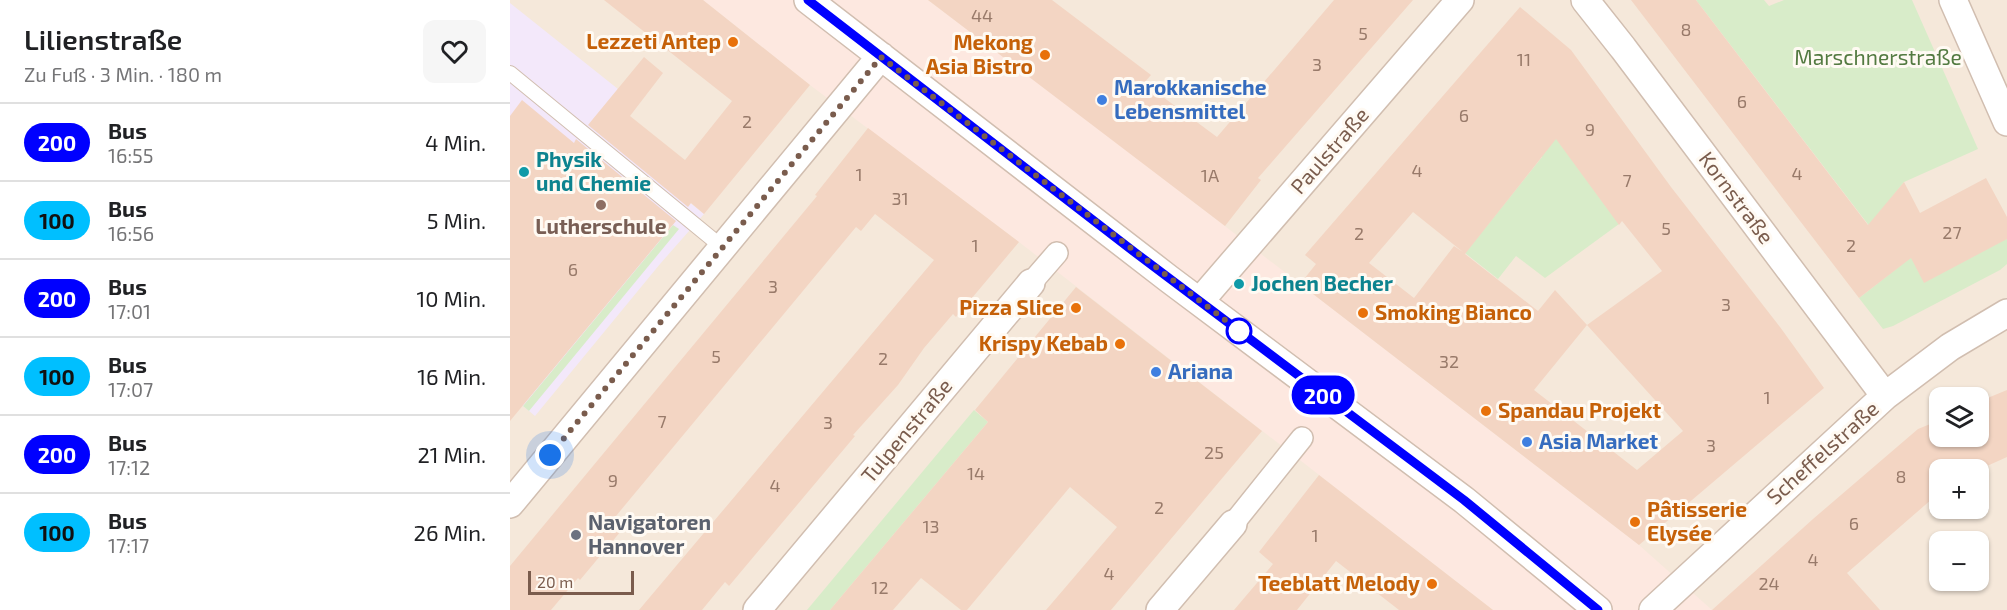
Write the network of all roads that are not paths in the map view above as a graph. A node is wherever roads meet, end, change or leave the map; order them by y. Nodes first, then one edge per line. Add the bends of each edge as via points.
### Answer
1 (808, 0) edge
2 (1460, 0) edge
3 (1585, 0) edge
4 (1953, 0) edge
5 (881, 57) junction
6 (510, 73) edge
7 (2007, 122) edge
8 (722, 247) junction
9 (1057, 253) dead end
10 (1031, 283) joint
11 (1200, 301) junction
12 (2007, 313) edge
13 (1885, 396) junction
14 (1302, 438) dead end
15 (510, 504) edge
16 (1233, 525) joint
17 (757, 610) edge
18 (1160, 610) edge
19 (1598, 610) edge
20 (1653, 610) edge

1 - 5 street
2 - 11 street, Paulstraße
3 - 13 street, Kornstraße
4 - 7 street
5 - 8 street
5 - 11 street
6 - 8 lane
8 - 15 street
9 - 10 street, Tulpenstraße
10 - 17 street, Tulpenstraße
11 - 19 street via 1464,500
12 - 13 street, Scheffelstraße via 1950,347
13 - 20 street, Scheffelstraße
14 - 16 street
16 - 18 street

